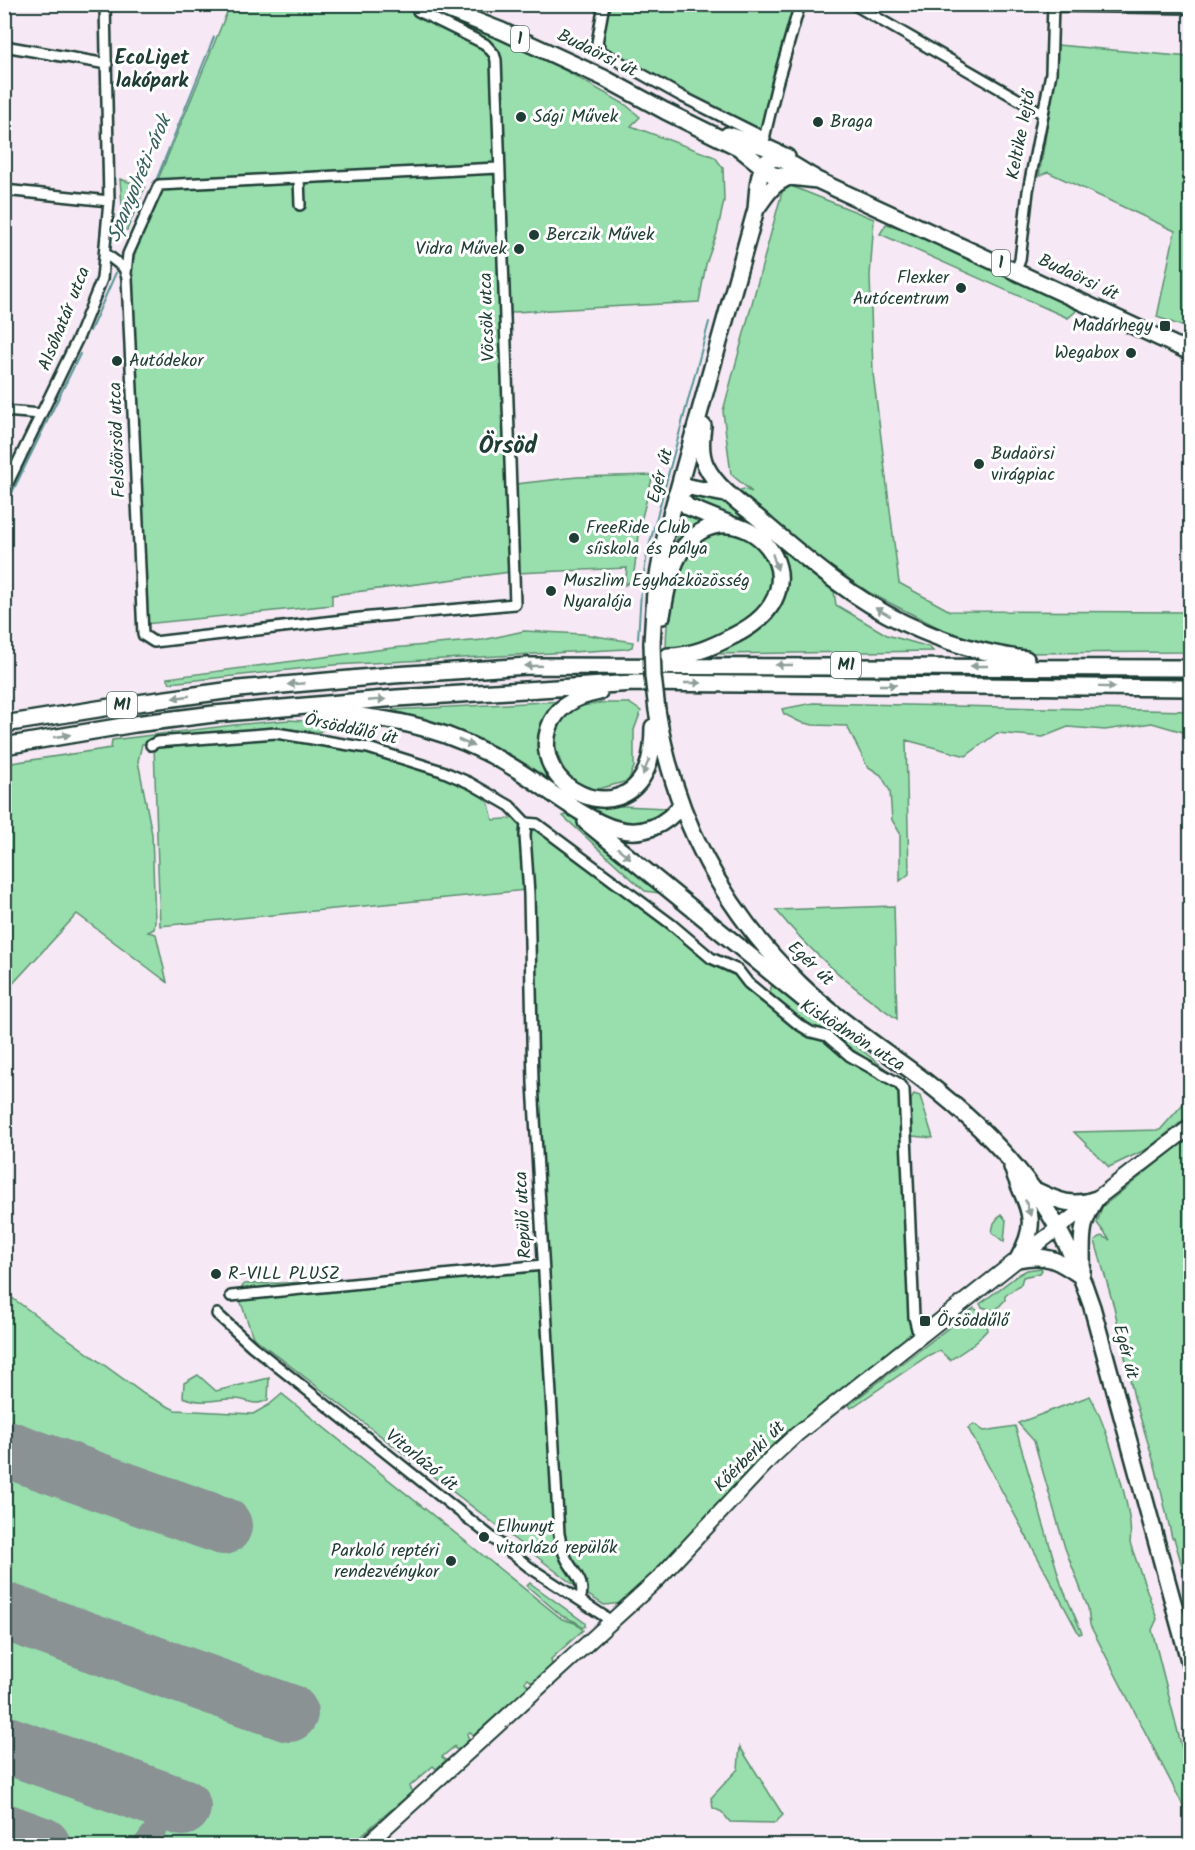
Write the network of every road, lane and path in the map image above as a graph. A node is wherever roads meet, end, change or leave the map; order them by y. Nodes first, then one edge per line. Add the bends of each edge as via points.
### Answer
1 (105, 4) edge
2 (415, 4) edge
3 (433, 4) edge
4 (604, 4) edge
5 (800, 4) edge
6 (853, 4) edge
7 (1053, 5) edge
8 (1191, 8) edge
9 (4, 46) edge
10 (107, 64) junction
11 (1042, 113) junction
12 (708, 131) junction
13 (766, 157) junction
14 (498, 168) junction
15 (791, 177) junction
16 (298, 178) junction
17 (818, 180) junction
18 (4, 190) edge
19 (109, 201) junction
20 (300, 205) dead end
21 (756, 209) junction
22 (106, 254) junction
23 (1016, 270) junction
24 (125, 271) junction
25 (1191, 352) edge
26 (704, 398) junction
27 (4, 411) edge
28 (41, 414) junction
29 (4, 491) edge
30 (676, 494) junction
31 (731, 496) junction
32 (734, 526) junction
33 (143, 635) joint
34 (652, 643) junction
35 (591, 664) junction
36 (1100, 666) junction
37 (1191, 668) edge
38 (634, 683) junction
39 (1191, 687) edge
40 (657, 710) junction
41 (214, 714) junction
42 (4, 724) edge
43 (151, 745) dead end
44 (4, 746) edge
45 (547, 789) junction
46 (681, 805) junction
47 (526, 823) junction
48 (854, 1030) junction
49 (1191, 1127) edge
50 (1008, 1157) junction
51 (1036, 1190) junction
52 (1096, 1199) junction
53 (1059, 1228) junction
54 (1018, 1259) junction
55 (543, 1265) junction
56 (1082, 1276) junction
57 (231, 1296) dead end
58 (217, 1314) dead end
59 (919, 1337) junction
60 (580, 1599) junction
61 (613, 1622) junction
62 (1191, 1664) edge
63 (365, 1845) edge

1 - 10 street, Alsóhatár utca
2 - 14 street, Vöcsök utca via 418,11 477,39 494,54
3 - 12 main road, Budaörsi út / 1 via 580,66
4 - 13 street via 597,43 602,51 683,96
5 - 13 street via 777,84
6 - 11 street
7 - 8 street
7 - 11 street, Keltike lejtő via 1051,73
9 - 10 street
10 - 19 street, Alsóhatár utca
11 - 23 street, Keltike lejtő
12 - 13 main road, Budaörsi út / 1
12 - 13 main road, Budaörsi út / 1 via 742,150
12 - 21 main road via 742,155 752,168
13 - 15 main road, Budaörsi út / 1
13 - 17 main road, Budaörsi út / 1 via 808,170
13 - 21 main road, Egér út
14 - 16 street
14 - 33 street, Vöcsök utca via 515,604 154,642
15 - 17 main road, Budaörsi út / 1
15 - 21 main road via 771,188
16 - 20 street
16 - 24 street via 159,184 128,254
17 - 23 main road, Budaörsi út / 1
18 - 19 street
19 - 22 street, Alsóhatár utca
21 - 26 main road, Egér út
22 - 24 street
22 - 28 street, Alsóhatár utca via 95,298
23 - 25 main road, Budaörsi út / 1
24 - 33 street, Felsőörsöd utca
26 - 30 main road, Egér út
26 - 31 main road via 702,457
27 - 28 street
28 - 29 street, Alsóhatár utca
30 - 31 main road via 689,487
30 - 32 main road via 688,507
30 - 34 main road, Egér út via 655,591
36 -> 31 main road via 1017,658 939,638 904,623 841,586
32 - 34 main road via 716,526 699,532 683,548 672,571
32 -> 35 main road via 761,538 777,564 777,594 761,620 692,654
34 - 40 main road, Egér út, bridge
36 -> 35 main road, M1
35 -> 42 main road, M1 via 239,689
36 - 37 main road, M1
38 -> 39 main road, M1
40 -> 38 main road via 649,762 641,779 629,791 607,799 588,798 568,787 556,774 547,741 551,723 561,709 577,698
41 -> 38 main road, M1
40 - 46 main road, Egér út via 666,760
44 -> 41 main road, M1
41 -> 45 main road via 247,719 320,713 411,723 490,754
43 - 47 street, Örsöddűlő út via 276,733 368,748 470,783 510,806
45 - 46 main road via 592,818 628,831 664,823
45 -> 48 main road via 824,1016
46 - 48 main road, Egér út via 709,867 758,939
47 - 55 street, Repülő utca
47 - 59 street, Kisködmön utca via 537,824 711,958 738,970 798,1024 827,1036 850,1056 904,1090 914,1317
48 - 50 main road, Egér út via 948,1099
49 - 52 street, Kőérberki út
50 - 51 main road, Egér út
50 -> 54 main road via 1031,1212 1029,1237
51 - 52 main road via 1071,1204
51 - 53 main road, Egér út
52 - 53 street, Kőérberki út
52 - 56 main road via 1083,1226
53 - 54 street, Kőérberki út
53 - 56 main road, Egér út
54 - 56 main road via 1044,1256
54 - 59 street, Kőérberki út
55 - 57 street
55 - 60 street, Repülő utca via 559,1534 567,1560 582,1586
56 - 62 main road, Egér út
58 - 60 street, Vitorlázó út via 491,1538
59 - 61 street, Kőérberki út via 771,1458
60 - 61 street, Vitorlázó út
61 - 63 street, Kőérberki út

